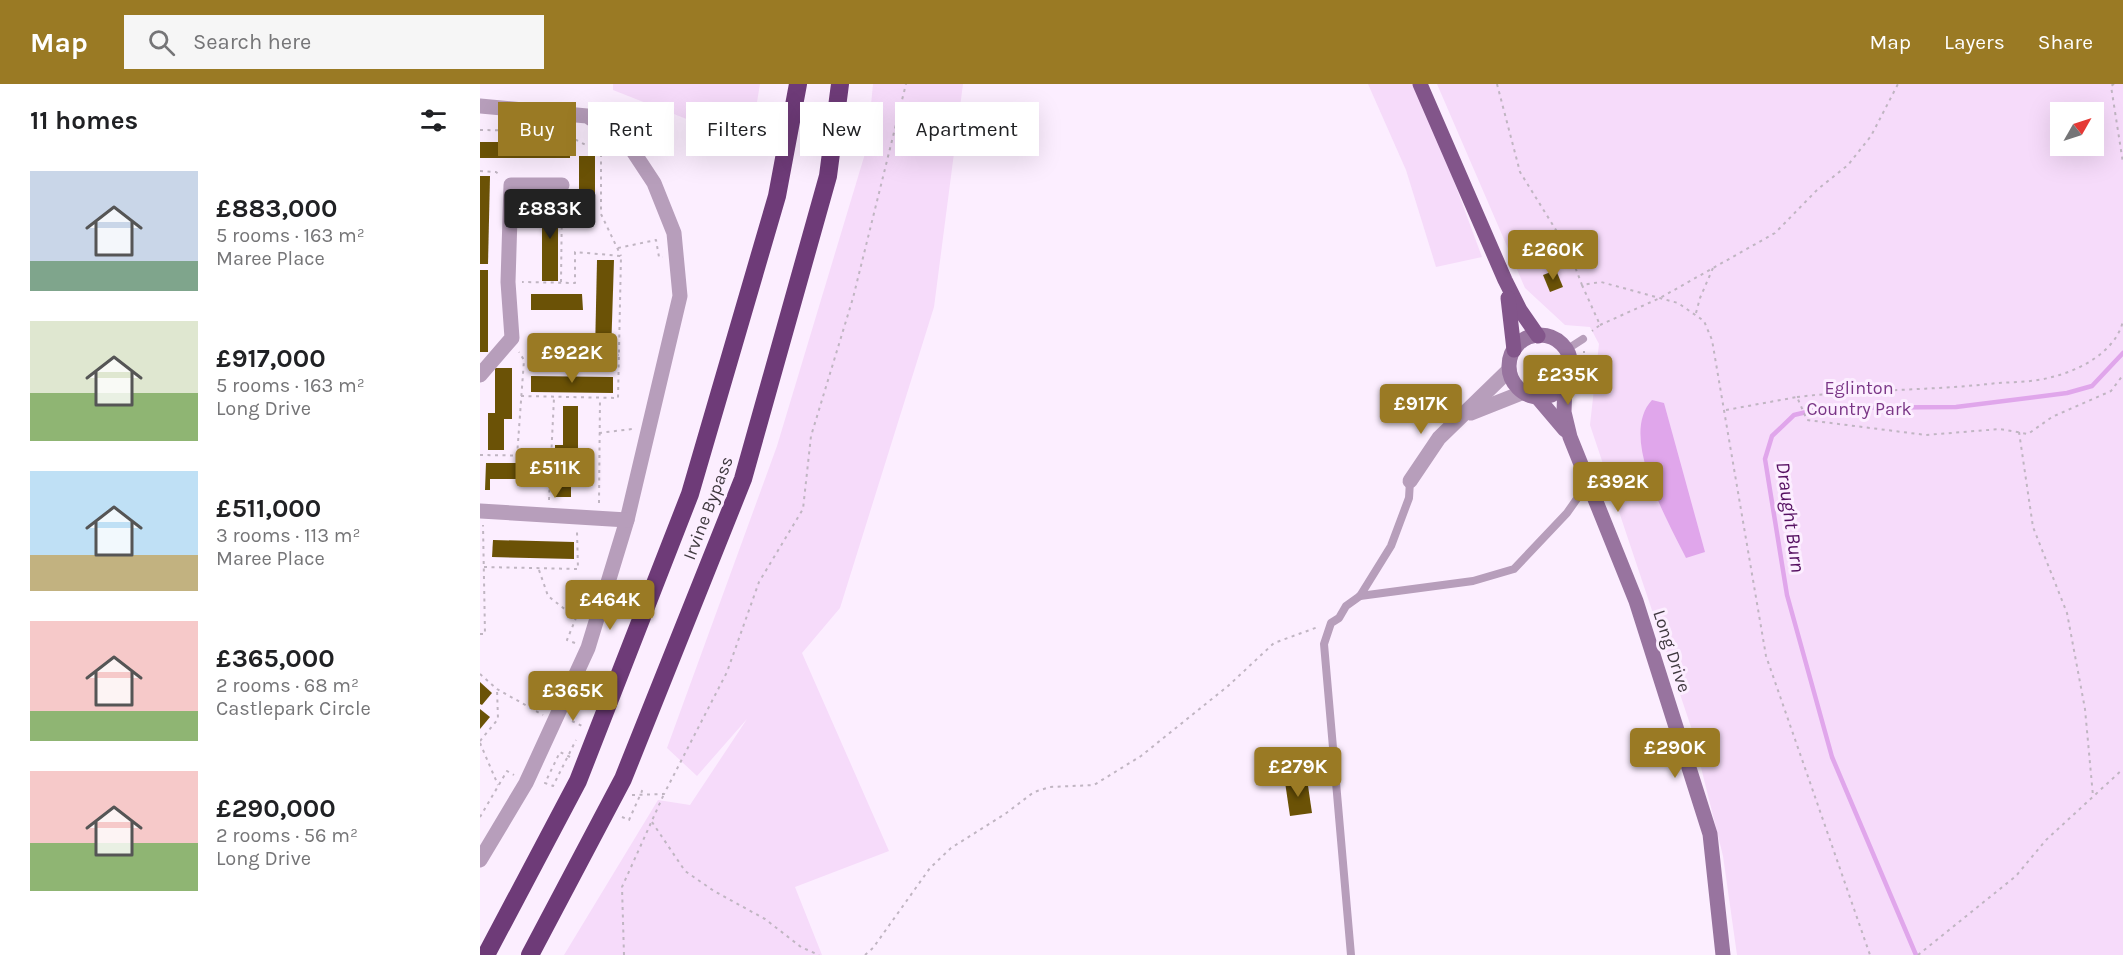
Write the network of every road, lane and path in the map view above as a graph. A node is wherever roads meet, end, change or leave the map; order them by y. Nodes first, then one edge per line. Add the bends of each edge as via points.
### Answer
1 (798, 84) edge
2 (840, 84) edge
3 (906, 84) edge
4 (1420, 84) edge
5 (1497, 84) edge
6 (1898, 84) edge
7 (2114, 84) edge
8 (480, 106) edge
9 (480, 130) edge
10 (2123, 163) edge
11 (480, 171) edge
12 (511, 185) junction
13 (562, 185) joint
14 (618, 248) junction
15 (676, 255) junction
16 (621, 256) junction
17 (1713, 268) junction
18 (1505, 280) junction
19 (508, 282) junction
20 (561, 282) junction
21 (1660, 298) junction
22 (1696, 313) junction
23 (2123, 321) edge
24 (1600, 326) dead end
25 (567, 335) dead end
26 (1538, 336) junction
27 (512, 338) junction
28 (1583, 339) dead end
29 (1514, 350) junction
30 (1566, 350) junction
31 (619, 355) junction
32 (1509, 370) junction
33 (480, 375) edge
34 (2123, 375) edge
35 (1565, 384) junction
36 (1531, 395) junction
37 (521, 396) junction
38 (554, 397) junction
39 (1797, 397) junction
40 (600, 398) junction
41 (1725, 411) junction
42 (1463, 417) junction
43 (634, 429) dead end
44 (2019, 432) junction
45 (599, 433) junction
46 (1570, 437) junction
47 (480, 455) edge
48 (517, 456) junction
49 (550, 456) junction
50 (1410, 481) joint
51 (1588, 483) junction
52 (481, 511) edge
53 (548, 515) junction
54 (576, 517) junction
55 (599, 519) junction
56 (627, 520) junction
57 (484, 567) junction
58 (538, 568) junction
59 (1360, 596) junction
60 (576, 618) dead end
61 (1331, 623) junction
62 (480, 634) edge
63 (480, 675) edge
64 (497, 689) junction
65 (557, 718) junction
66 (480, 742) edge
67 (563, 763) dead end
68 (2123, 769) edge
69 (526, 783) junction
70 (498, 785) junction
71 (664, 794) junction
72 (631, 795) dead end
73 (2093, 796) junction
74 (480, 817) edge
75 (652, 822) junction
76 (480, 860) edge
77 (486, 955) edge
78 (530, 955) edge
79 (624, 955) edge
80 (819, 955) edge
81 (865, 955) edge
82 (1351, 955) edge
83 (1723, 955) edge
84 (1870, 955) edge
85 (1918, 955) edge

1 - 77 highway, Irvine Bypass via 777,196 690,494 578,781
2 - 78 highway, Irvine Bypass via 828,176 743,479 623,779
3 - 71 path via 853,298 811,435 803,509 759,582 727,672
4 - 18 main road
5 - 21 path via 1520,172 1569,251 1582,285 1601,282
6 - 17 path via 1871,136 1848,165 1775,233
7 - 10 path via 2111,86
8 - 15 street via 587,116 627,142 654,183 674,233
9 - 14 path via 559,131 601,153 601,214
11 - 12 path via 495,172
12 - 13 street
12 - 19 street
13 - 20 path
14 - 15 path via 656,240 658,257
14 - 16 path
15 - 56 street via 680,296
16 - 20 path via 575,252 575,283
16 - 31 path
17 - 21 path
17 - 22 path
18 - 26 main road
18 - 29 main road
19 - 20 path
19 - 27 street
21 - 22 path
21 - 24 path
22 - 41 path via 1712,340
23 - 39 path via 2119,336 2087,364 2051,378
25 - 31 path via 568,353
26 - 29 main road via 1524,340
26 - 30 main road via 1554,339
27 - 33 street
27 - 37 path via 524,360
28 - 30 lane
29 - 32 main road
30 - 35 main road via 1571,367
31 - 40 path via 618,398
32 - 36 main road via 1512,379
32 - 42 street
34 - 44 path via 2110,391 2052,417 2028,434
35 - 36 main road via 1553,394
35 - 46 main road, Long Drive via 1564,412
36 - 42 street via 1498,400
36 - 46 main road, Long Drive
37 - 38 path
37 - 48 path
38 - 40 path
38 - 49 path
39 - 41 path
39 - 44 path via 1807,420 1926,435 2000,429
40 - 45 path
41 - 84 path via 1767,656
42 - 50 street via 1438,438
43 - 45 path
44 - 73 path via 2033,526 2067,613 2085,709
45 - 55 path
46 - 51 main road, Long Drive
47 - 48 path
48 - 49 path
49 - 53 path
50 - 59 lane via 1409,498 1391,546
51 - 59 lane via 1544,540 1514,569 1473,580
51 - 83 main road, Long Drive via 1636,601 1710,834
52 - 53 street
52 - 57 path
53 - 54 street
54 - 55 street
54 - 58 path via 578,569
55 - 56 street
56 - 65 street via 588,648
57 - 58 path
57 - 62 path via 485,634
58 - 60 path via 548,596
59 - 61 lane
61 - 81 path via 1274,643 1141,756 1094,785 1050,787 1034,792 951,848 930,868
61 - 82 lane via 1324,644
63 - 64 path
64 - 65 path
64 - 66 path via 498,719
65 - 67 path via 583,726
65 - 69 street
66 - 70 path
68 - 73 path
69 - 70 path via 507,771
69 - 76 street
70 - 74 path
71 - 72 path
71 - 75 path
73 - 85 path via 2046,840 2016,876
75 - 79 path via 622,887
75 - 80 path via 685,871

